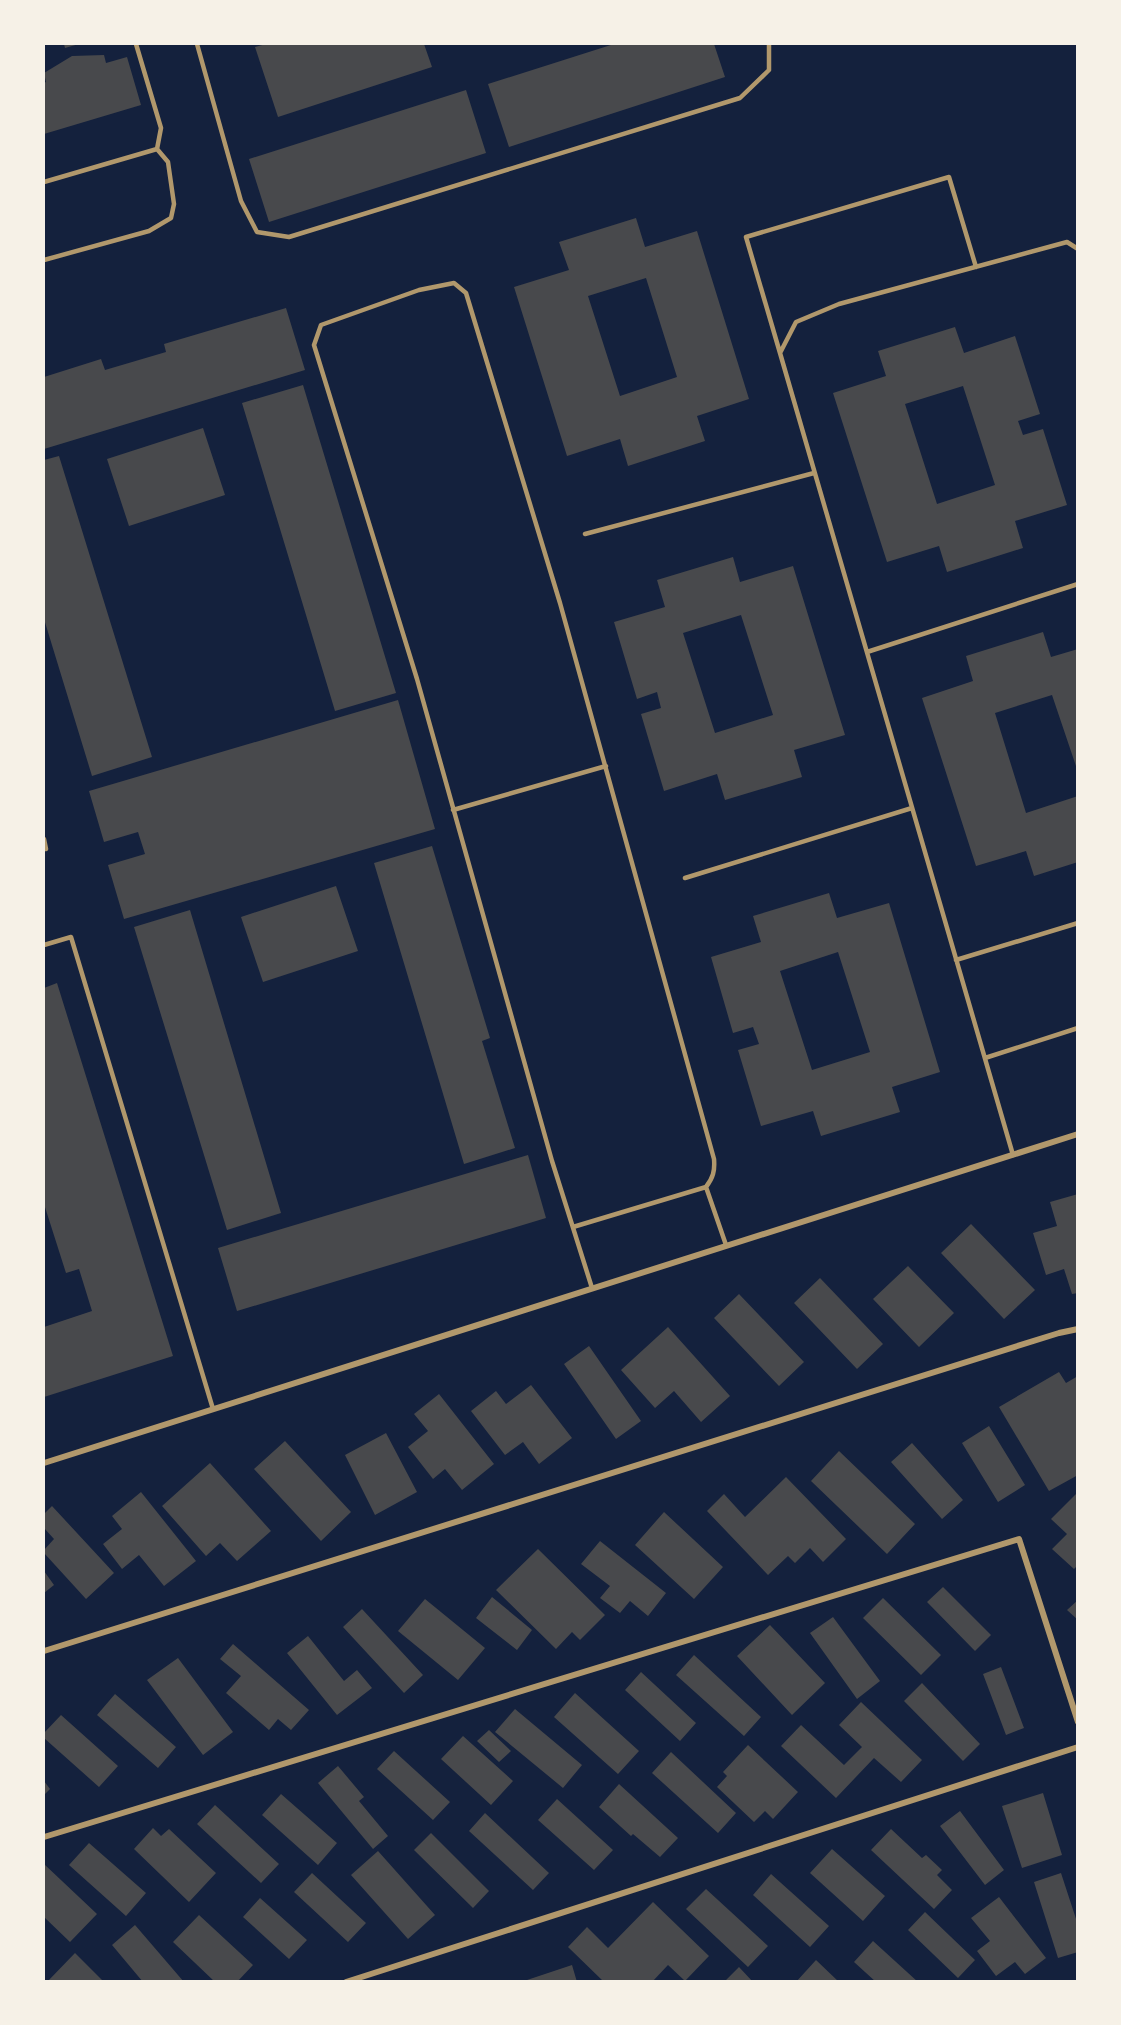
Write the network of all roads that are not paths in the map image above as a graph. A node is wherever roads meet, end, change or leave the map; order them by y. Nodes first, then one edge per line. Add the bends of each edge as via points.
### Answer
1 (136, 44) edge
2 (197, 44) edge
3 (769, 44) edge
4 (157, 149) junction
5 (44, 182) edge
6 (1077, 249) edge
7 (44, 260) edge
8 (976, 267) junction
9 (780, 353) junction
10 (814, 473) junction
11 (585, 534) dead end
12 (1077, 584) edge
13 (867, 652) junction
14 (606, 766) junction
15 (912, 808) junction
16 (453, 810) junction
17 (44, 839) edge
18 (44, 849) edge
19 (685, 878) dead end
20 (1077, 923) edge
21 (44, 945) edge
22 (956, 960) junction
23 (1077, 1028) edge
24 (985, 1058) junction
25 (1077, 1134) edge
26 (1013, 1155) junction
27 (706, 1187) junction
28 (573, 1227) junction
29 (726, 1245) junction
30 (592, 1288) junction
31 (1077, 1329) edge
32 (213, 1409) junction
33 (44, 1463) edge
34 (44, 1651) edge
35 (1077, 1722) edge
36 (1077, 1747) edge
37 (44, 1837) edge
38 (346, 1982) edge

1 - 4 lane via 161,128
2 - 3 lane via 241,201 256,232 289,237 740,98 769,70
4 - 5 lane
4 - 7 lane via 168,162 174,204 171,218 149,231
6 - 8 lane via 1067,242
8 - 9 lane via 839,304 796,322
8 - 9 lane via 949,177 746,237
9 - 10 lane
10 - 11 lane
10 - 13 lane
12 - 13 lane
13 - 15 lane
14 - 16 lane
14 - 16 lane via 466,293 454,283 419,290 321,325 314,345 417,679
14 - 27 lane via 714,1159 714,1171
15 - 19 lane
15 - 22 lane
16 - 28 lane
17 - 18 lane
20 - 22 lane
21 - 32 lane via 71,937
22 - 24 lane
23 - 24 lane
24 - 26 lane
25 - 26 street
26 - 29 street
27 - 28 lane
27 - 29 lane
28 - 30 lane
29 - 30 street
30 - 32 street
31 - 34 street
32 - 33 street
35 - 37 street via 1019,1539
36 - 38 street

